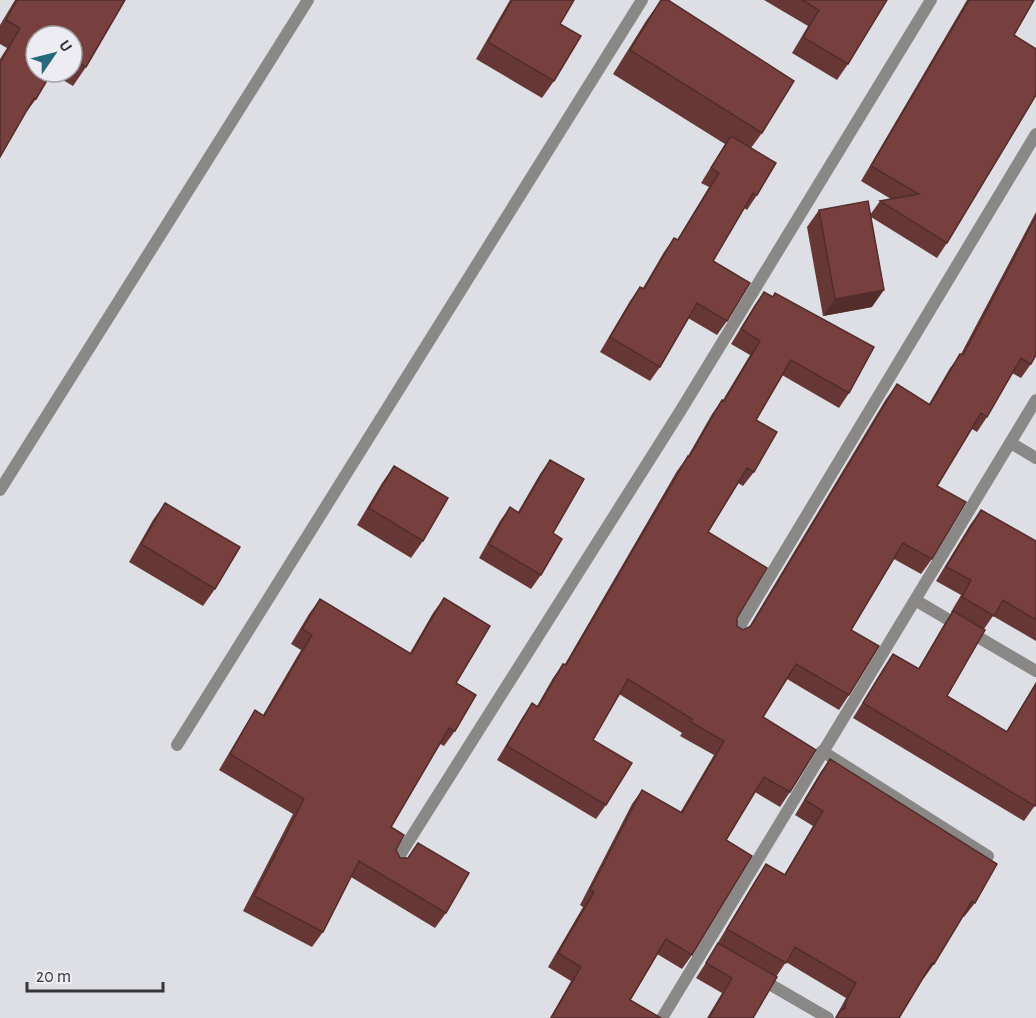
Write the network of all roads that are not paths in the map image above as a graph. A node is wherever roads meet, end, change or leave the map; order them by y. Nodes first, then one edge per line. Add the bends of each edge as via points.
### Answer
1 (308, 0) edge
2 (642, 0) edge
3 (931, 0) edge
4 (1036, 134) edge
5 (1036, 400) edge
6 (1011, 443) junction
7 (1036, 458) edge
8 (0, 490) edge
9 (915, 600) junction
10 (734, 636) edge
11 (1036, 672) edge
12 (177, 745) dead end
13 (822, 751) junction
14 (988, 856) edge
15 (393, 866) edge
16 (747, 971) edge
17 (662, 1018) edge
18 (828, 1018) edge

1 - 8 street
2 - 12 street
3 - 15 street via 681,410
4 - 10 street
5 - 6 street
6 - 7 street
6 - 9 street
9 - 11 street
9 - 13 street
13 - 14 street
13 - 17 street via 711,950
16 - 18 street

